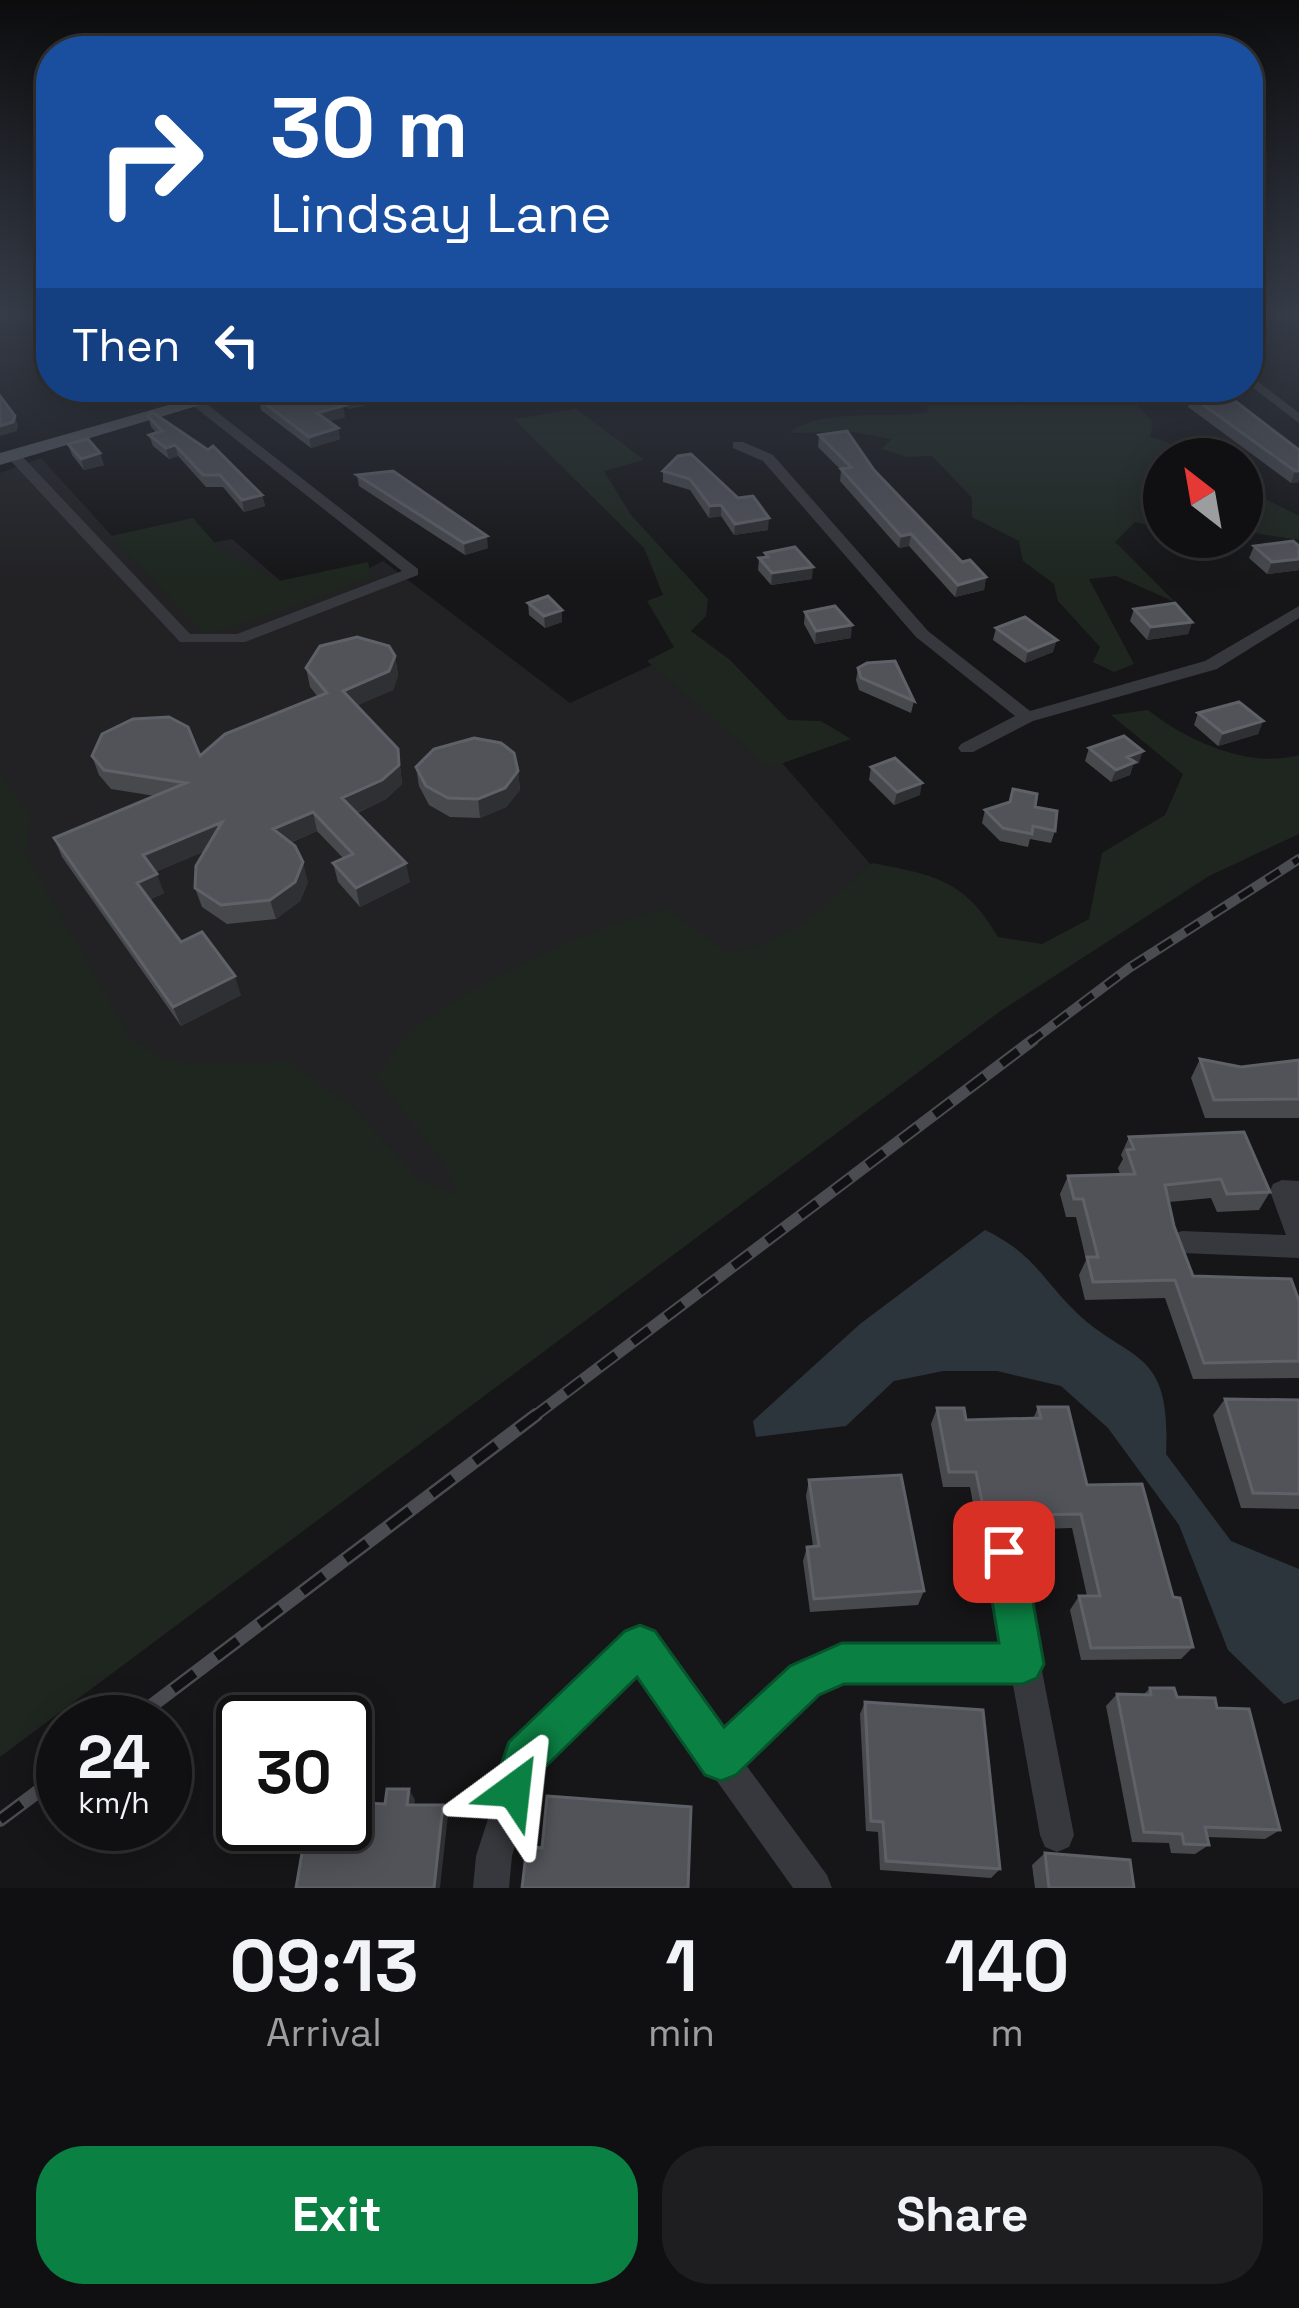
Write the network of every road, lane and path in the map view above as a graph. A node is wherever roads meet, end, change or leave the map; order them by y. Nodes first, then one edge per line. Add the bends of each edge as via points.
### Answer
1 (181, 405) edge
2 (200, 405) edge
3 (739, 445) dead end
4 (6, 457) edge
5 (1299, 611) edge
6 (1027, 717) junction
7 (968, 748) dead end
8 (1299, 1192) edge
9 (1299, 1237) edge
10 (1182, 1242) edge
11 (1299, 1247) edge
12 (1004, 1552) dead end
13 (1023, 1664) junction
14 (721, 1760) junction
15 (1057, 1834) dead end
16 (491, 1888) edge
17 (814, 1888) edge

1 - 4 main road
2 - 4 street via 412,572 239,639 186,638
3 - 6 street via 768,458 922,634
5 - 6 street via 1211,665
6 - 7 street
8 - 9 street via 1282,1191
10 - 11 street
12 - 13 street
13 - 14 street via 842,1664 805,1681
13 - 15 street
14 - 16 street via 640,1646 524,1757
14 - 17 street

